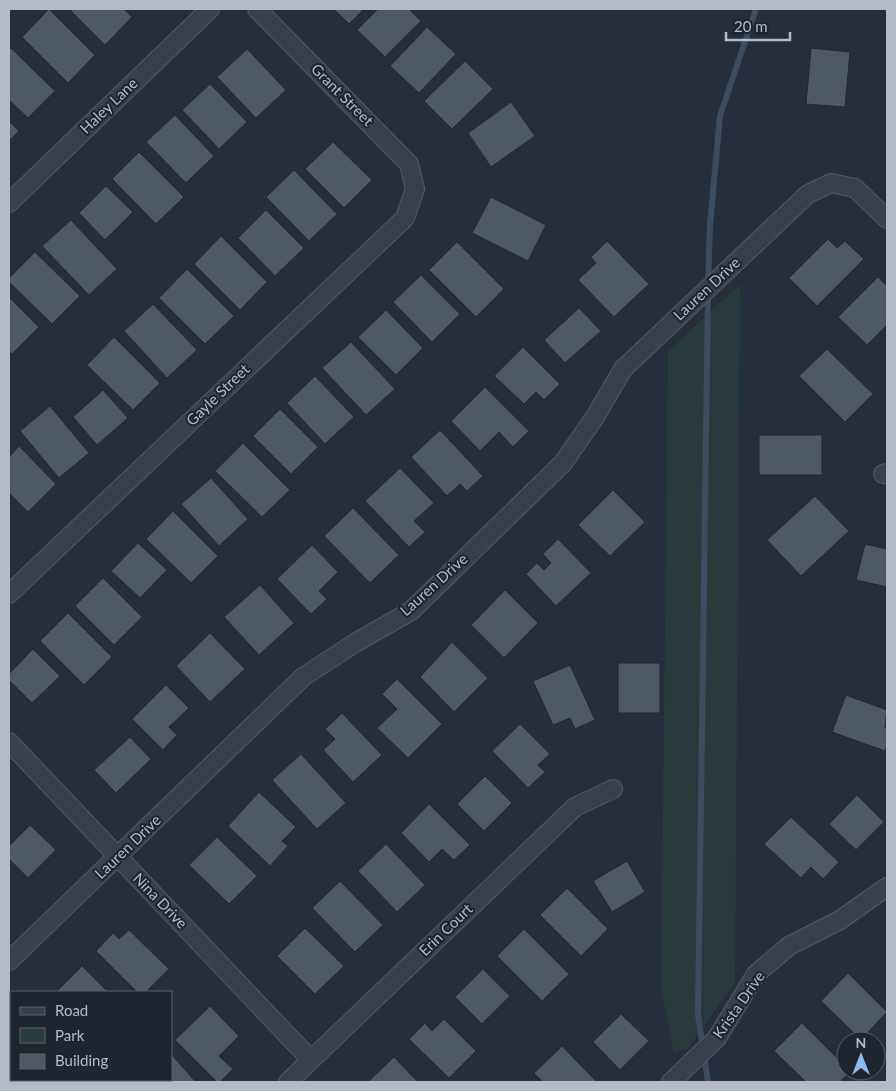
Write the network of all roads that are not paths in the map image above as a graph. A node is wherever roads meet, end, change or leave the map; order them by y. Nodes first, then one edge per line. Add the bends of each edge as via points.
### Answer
1 (210, 9) edge
2 (257, 9) edge
3 (415, 189) joint
4 (9, 203) edge
5 (887, 219) edge
6 (9, 594) edge
7 (9, 742) edge
8 (613, 789) dead end
9 (117, 857) junction
10 (887, 887) edge
11 (9, 961) edge
12 (311, 1060) junction
13 (288, 1082) edge
14 (672, 1082) edge

1 - 4 street, Haley Lane
2 - 3 street, Grant Street via 409,164
3 - 6 street, Gayle Street via 405,218
5 - 9 street, Lauren Drive via 856,188 831,183 808,194 623,369 595,418 563,463 411,611 303,678
7 - 9 street, Nina Drive
8 - 12 street, Erin Court via 575,807
9 - 11 street, Lauren Drive
9 - 12 street, Nina Drive
10 - 14 street, Krista Drive via 840,920 789,946 756,974 717,1038
12 - 13 street, Erin Court

